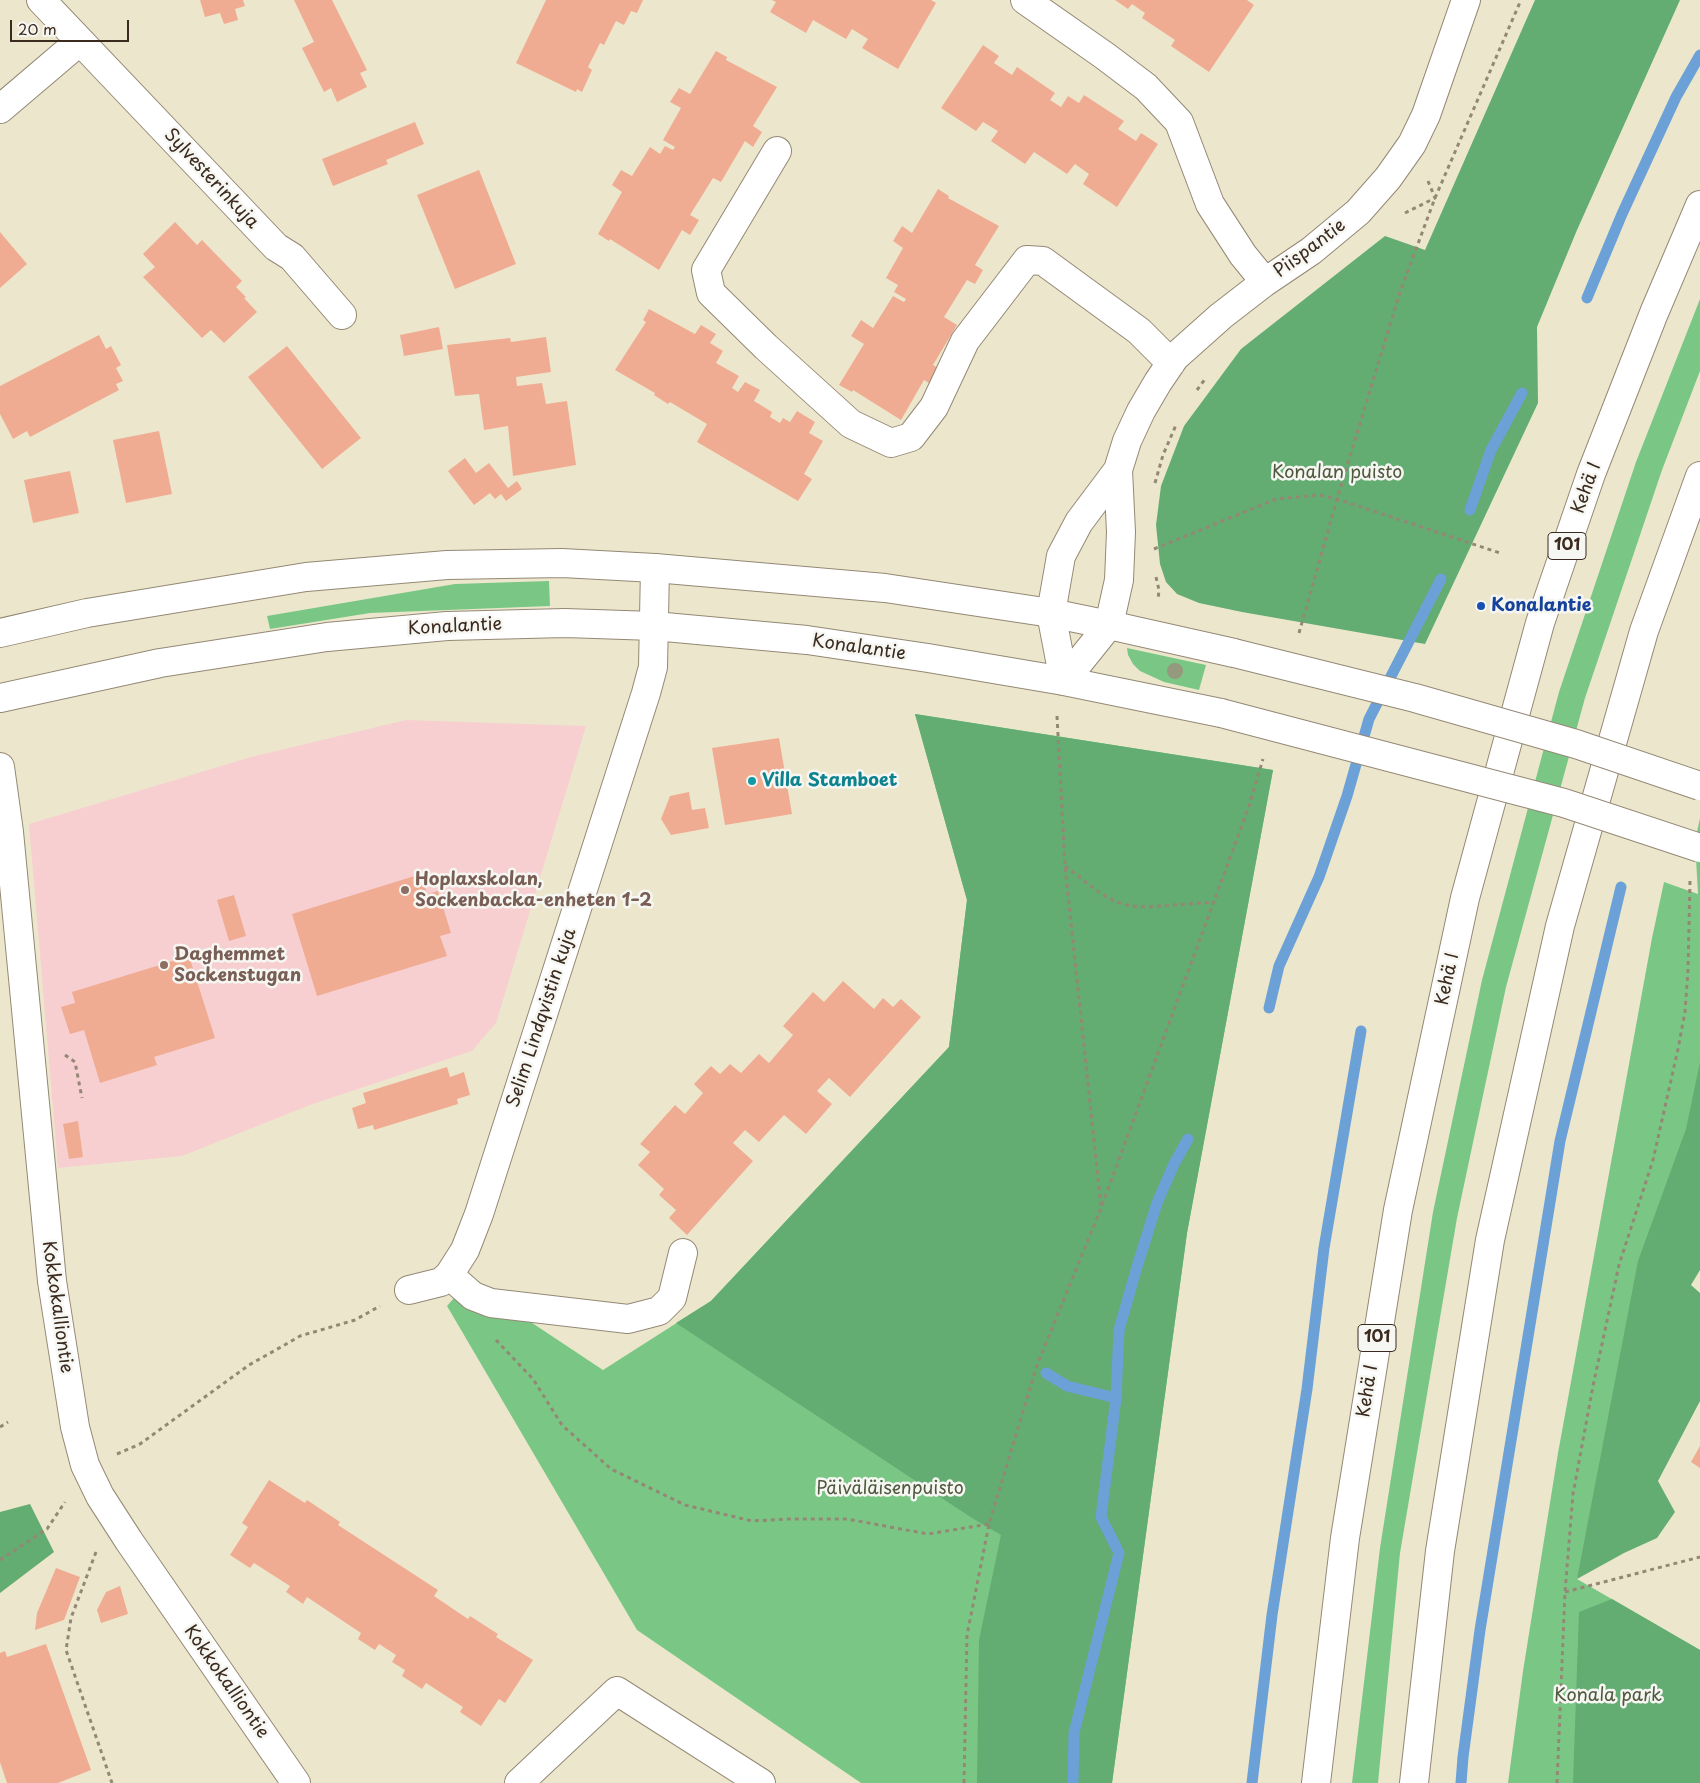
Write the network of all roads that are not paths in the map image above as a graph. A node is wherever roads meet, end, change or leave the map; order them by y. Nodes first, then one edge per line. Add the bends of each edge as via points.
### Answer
1 (41, 0) edge
2 (1025, 0) edge
3 (1466, 0) edge
4 (80, 41) junction
5 (0, 109) edge
6 (777, 151) dead end
7 (1700, 205) edge
8 (1265, 282) junction
9 (342, 315) dead end
10 (1171, 363) junction
11 (1118, 470) junction
12 (1700, 476) edge
13 (656, 568) junction
14 (1051, 613) junction
15 (1109, 625) junction
16 (654, 626) junction
17 (0, 633) edge
18 (1064, 681) junction
19 (0, 698) edge
20 (0, 767) edge
21 (1700, 786) edge
22 (1695, 860) edge
23 (683, 1253) dead end
24 (449, 1274) junction
25 (408, 1290) road end
26 (296, 1783) edge
27 (519, 1783) edge
28 (761, 1783) edge
29 (1316, 1783) edge
30 (1414, 1783) edge

1 - 4 main road, Sylvesterinkuja
2 - 8 main road via 1146,88 1179,122 1210,204
3 - 8 main road, Piispantie via 1426,115 1412,144 1388,178 1351,217 1311,251
4 - 5 main road
4 - 9 main road, Sylvesterinkuja via 276,247 292,257
6 - 10 main road via 706,270 711,293 851,424 891,443 911,437 934,406 965,341 1027,260 1043,261 1139,332
7 - 29 main road, Kehä I / 101 via 1591,474 1540,623 1465,898 1398,1210 1345,1538
8 - 10 main road, Piispantie via 1221,316
10 - 11 main road, Piispantie via 1141,412
11 - 14 main road, Piispantie via 1079,522 1061,556
11 - 15 main road, Piispantie via 1122,532 1119,580
12 - 30 main road via 1644,630 1560,926 1490,1240 1440,1551
13 - 14 main road via 885,588
13 - 16 main road, Selim Lindqvistin kuja
13 - 17 main road via 562,564 448,565 306,577 87,613
14 - 15 main road
14 - 18 main road, Piispantie
15 - 18 main road, Piispantie
15 - 21 main road, bridge via 1415,698 1576,744
16 - 18 main road, Konalantie via 807,640
16 - 19 main road, Konalantie via 564,623 447,626 327,637 160,663
16 - 24 main road, Selim Lindqvistin kuja via 653,667 646,693 479,1214 465,1250
18 - 22 main road, Konalantie, bridge via 1221,713 1564,803
20 - 26 main road, Kokkokalliontie via 52,1281 75,1426 85,1464 124,1534
23 - 24 main road via 672,1298 659,1311 628,1319 491,1303 473,1296
24 - 25 main road, Selim Lindqvistin kuja via 440,1282
27 - 28 main road via 617,1691

